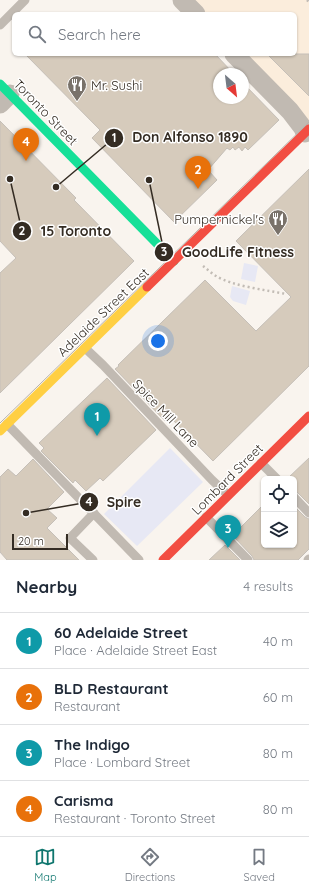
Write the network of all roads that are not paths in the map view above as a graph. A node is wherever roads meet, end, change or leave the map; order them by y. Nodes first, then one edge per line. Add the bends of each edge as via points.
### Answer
1 (25, 0) edge
2 (182, 0) edge
3 (13, 12) edge
4 (194, 12) edge
5 (12, 13) edge
6 (0, 25) edge
7 (236, 56) edge
8 (3, 94) edge
9 (308, 133) edge
10 (174, 261) junction
11 (85, 348) junction
12 (309, 416) edge
13 (3, 427) edge
14 (261, 463) junction
15 (274, 476) edge
16 (228, 495) junction
17 (297, 500) edge
18 (94, 513) junction
19 (309, 513) edge
20 (206, 517) junction
21 (93, 560) edge
22 (139, 560) edge
23 (163, 560) edge
24 (248, 560) edge

1 - 3 lane
2 - 4 street
5 - 6 lane
7 - 9 street
8 - 10 street, Toronto Street
9 - 10 street, Adelaide Street East
10 - 11 street, Adelaide Street East
11 - 13 street, Adelaide Street East
11 - 16 lane, Spice Mill Lane
12 - 14 street, Lombard Street
13 - 18 lane
14 - 15 lane
14 - 16 street, Lombard Street
16 - 20 street, Lombard Street
17 - 19 lane
18 - 21 lane via 70,538
18 - 22 lane
20 - 23 street, Lombard Street
20 - 24 lane

